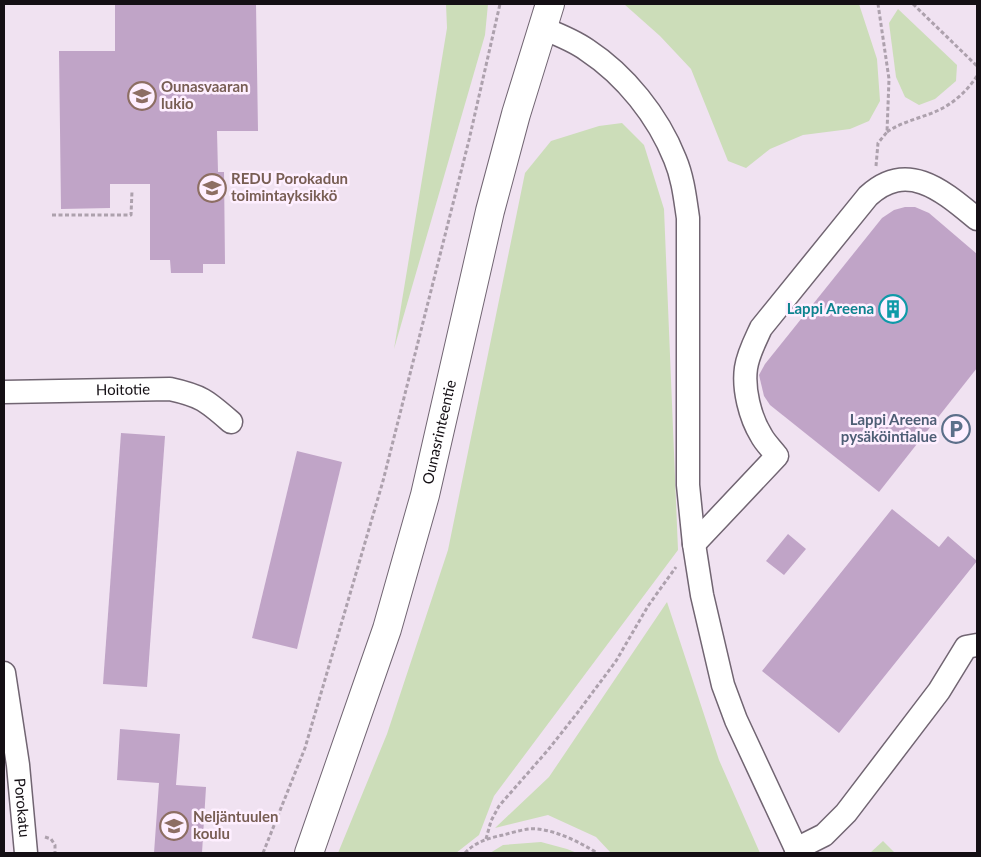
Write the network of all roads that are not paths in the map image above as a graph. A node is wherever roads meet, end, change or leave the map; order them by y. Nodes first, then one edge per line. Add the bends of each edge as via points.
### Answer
1 (546, 16) edge
2 (977, 219) edge
3 (4, 392) edge
4 (231, 422) dead end
5 (694, 544) junction
6 (977, 645) edge
7 (4, 674) edge
8 (797, 851) edge
9 (26, 853) edge
10 (309, 853) edge

1 - 5 street via 566,38 612,70 639,98 662,131 684,188 688,218 688,485
1 - 10 street, Ounasrinteentie via 490,211 424,494 390,620
2 - 5 street via 942,190 914,180 878,186 868,196 761,328 751,349 746,386 760,435 777,456
3 - 4 street, Hoitotie via 170,389 194,394
5 - 8 street via 702,596 724,685 736,720
6 - 8 street via 966,646 939,691 846,813 824,835
7 - 9 street, Porokatu via 18,765

